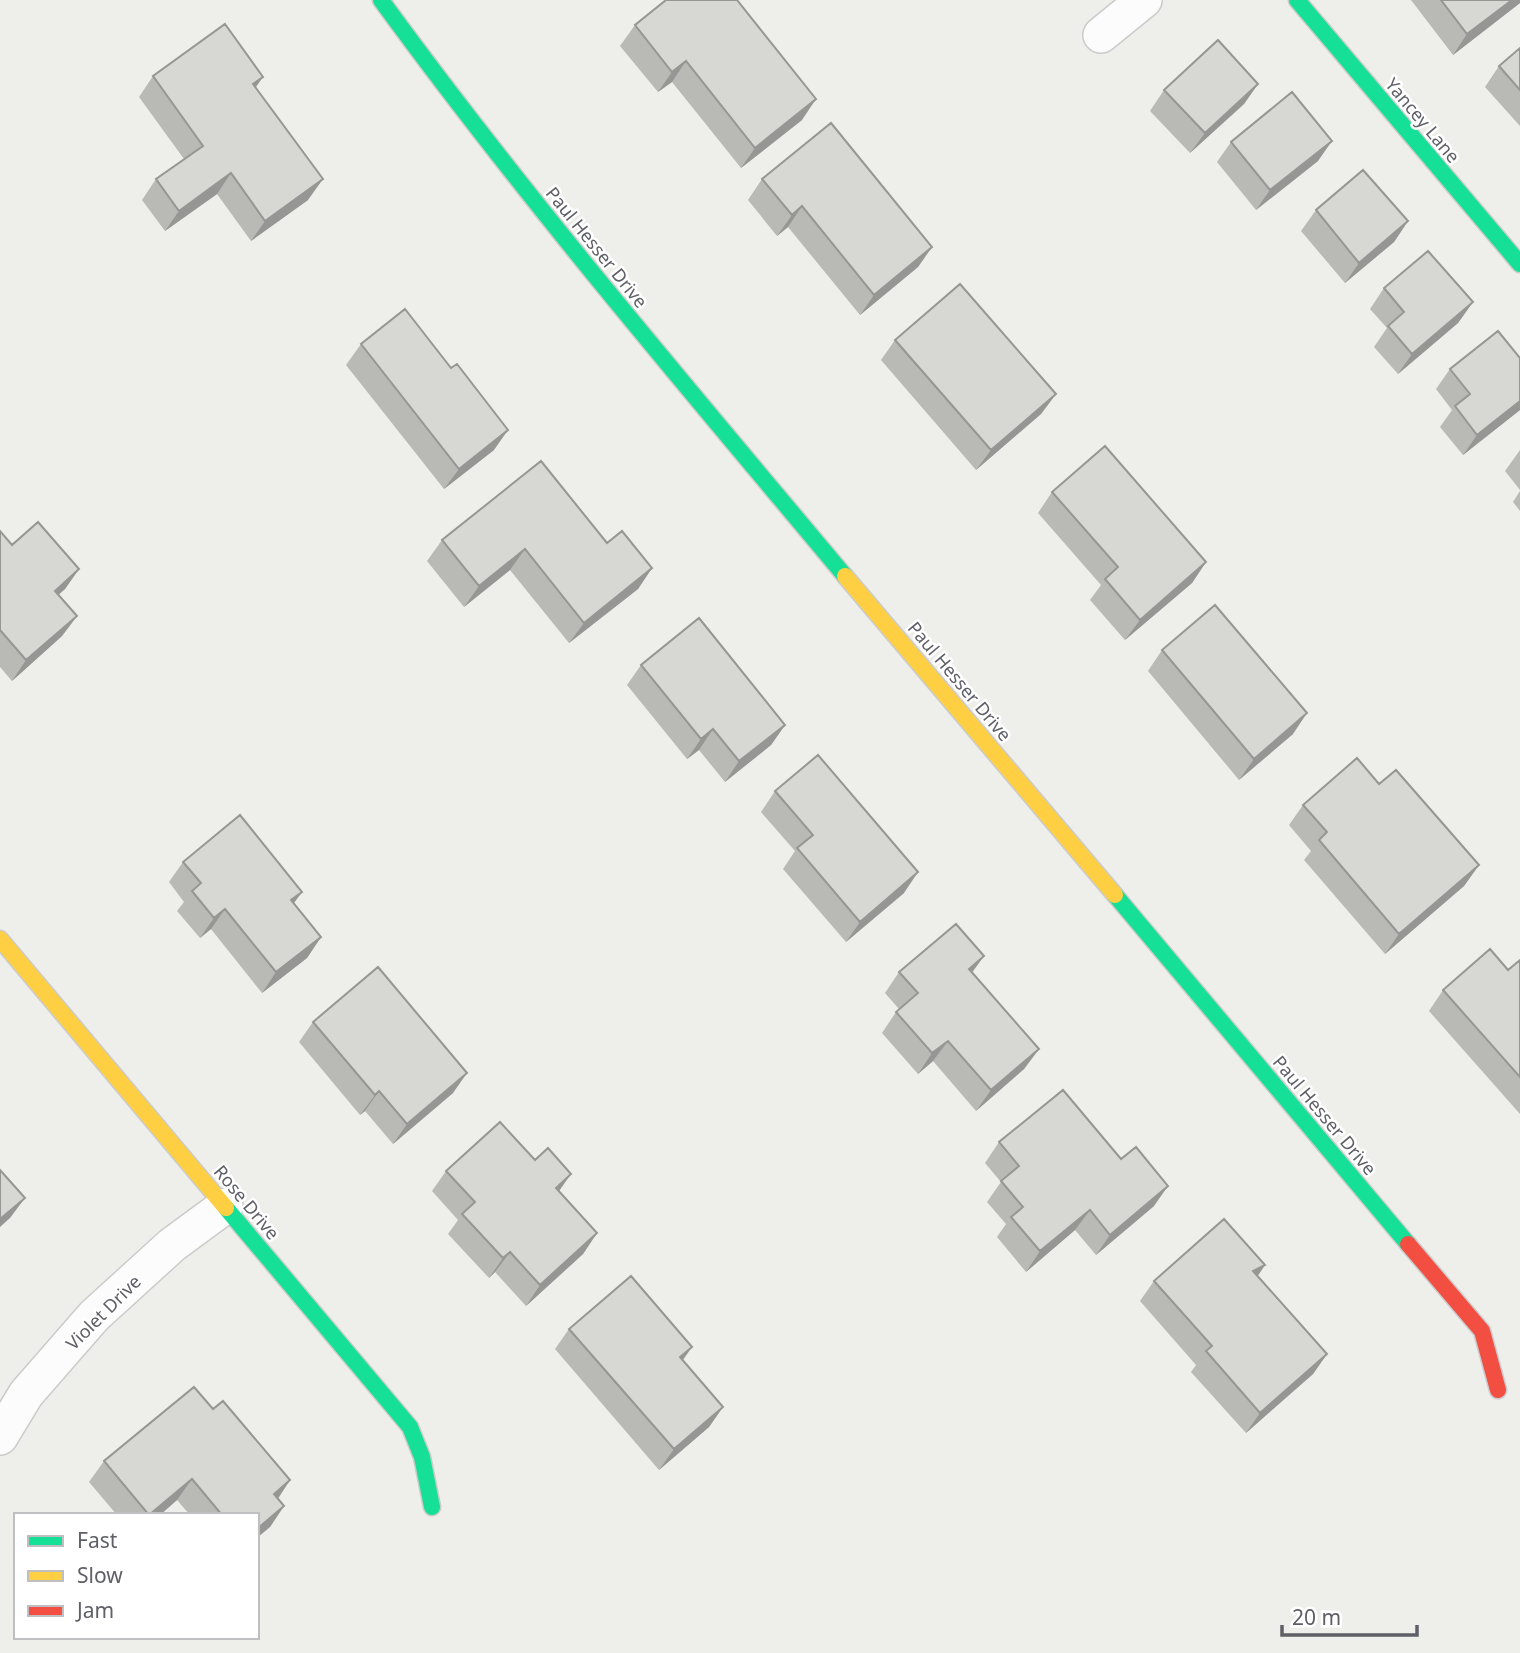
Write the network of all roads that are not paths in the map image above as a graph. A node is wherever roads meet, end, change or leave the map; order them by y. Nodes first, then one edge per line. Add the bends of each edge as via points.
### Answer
1 (382, 0) edge
2 (1144, 0) edge
3 (1297, 0) edge
4 (1101, 35) dead end
5 (1520, 264) edge
6 (0, 939) edge
7 (225, 1206) junction
8 (1498, 1390) dead end
9 (0, 1437) edge
10 (432, 1507) dead end

1 - 8 street, Paul Hesser Drive via 440,81 630,320 1482,1331
2 - 4 street
3 - 5 street, Yancey Lane
6 - 7 street, Rose Drive
7 - 9 street, Violet Drive via 172,1245 94,1316 26,1394
7 - 10 street, Rose Drive via 410,1427 422,1457

